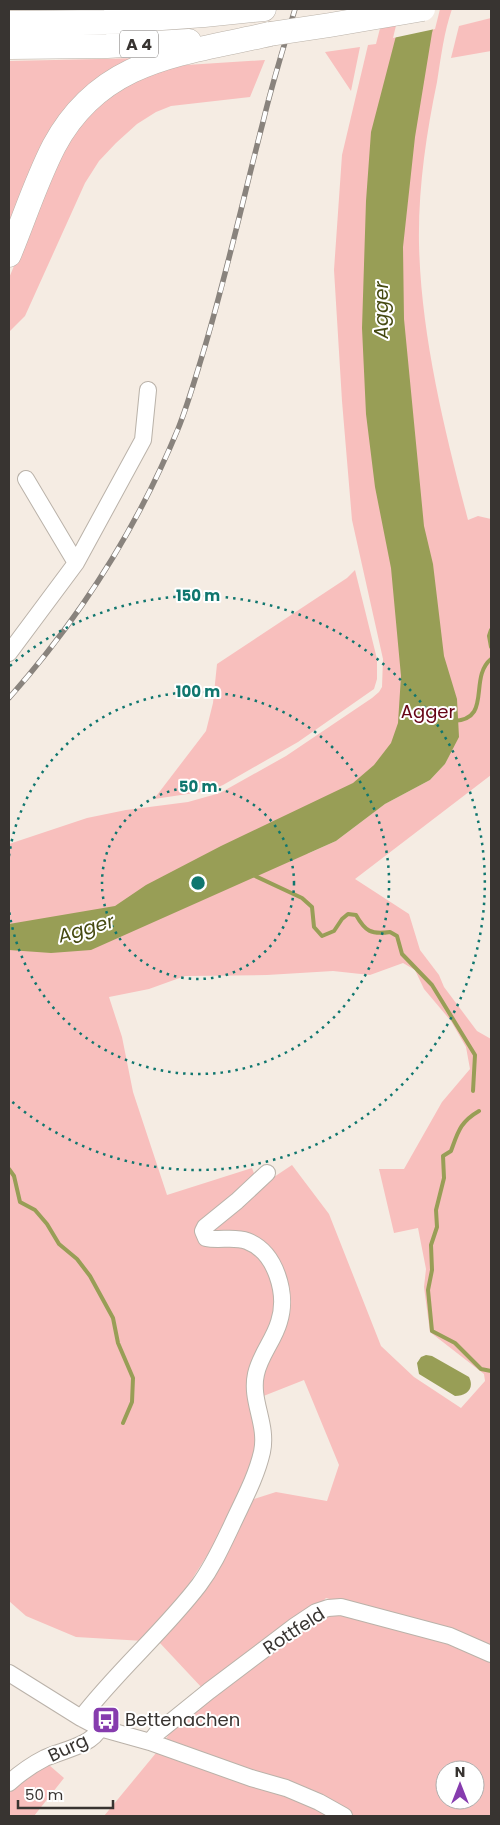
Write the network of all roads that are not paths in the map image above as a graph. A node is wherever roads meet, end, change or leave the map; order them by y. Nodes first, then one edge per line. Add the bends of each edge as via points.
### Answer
1 (264, 9) edge
2 (423, 9) edge
3 (9, 23) edge
4 (270, 34) junction
5 (9, 47) edge
6 (9, 255) edge
7 (148, 390) dead end
8 (26, 479) dead end
9 (76, 563) junction
10 (9, 653) edge
11 (267, 1173) dead end
12 (491, 1654) edge
13 (9, 1673) edge
14 (81, 1718) junction
15 (100, 1728) junction
16 (150, 1742) junction
17 (9, 1783) edge
18 (344, 1816) edge

1 - 3 highway, A 4 via 105,22
2 - 4 highway, A 4, bridge
4 - 5 highway, A 4 via 107,46
4 - 6 highway via 153,62 100,89 78,110 54,147
7 - 9 street via 143,440
8 - 9 street
9 - 10 street
11 - 14 street via 203,1231 206,1238 239,1239 255,1245 274,1265 280,1291 282,1309 279,1323 256,1375 264,1435 257,1470 208,1572
12 - 16 street, Rottfeld via 450,1636 341,1607 328,1608 295,1626 209,1691
13 - 14 street, Burg
14 - 15 street, Burg
15 - 16 street, Burg
15 - 17 street, Burg via 90,1740 43,1759
16 - 18 street, Burg via 286,1788

